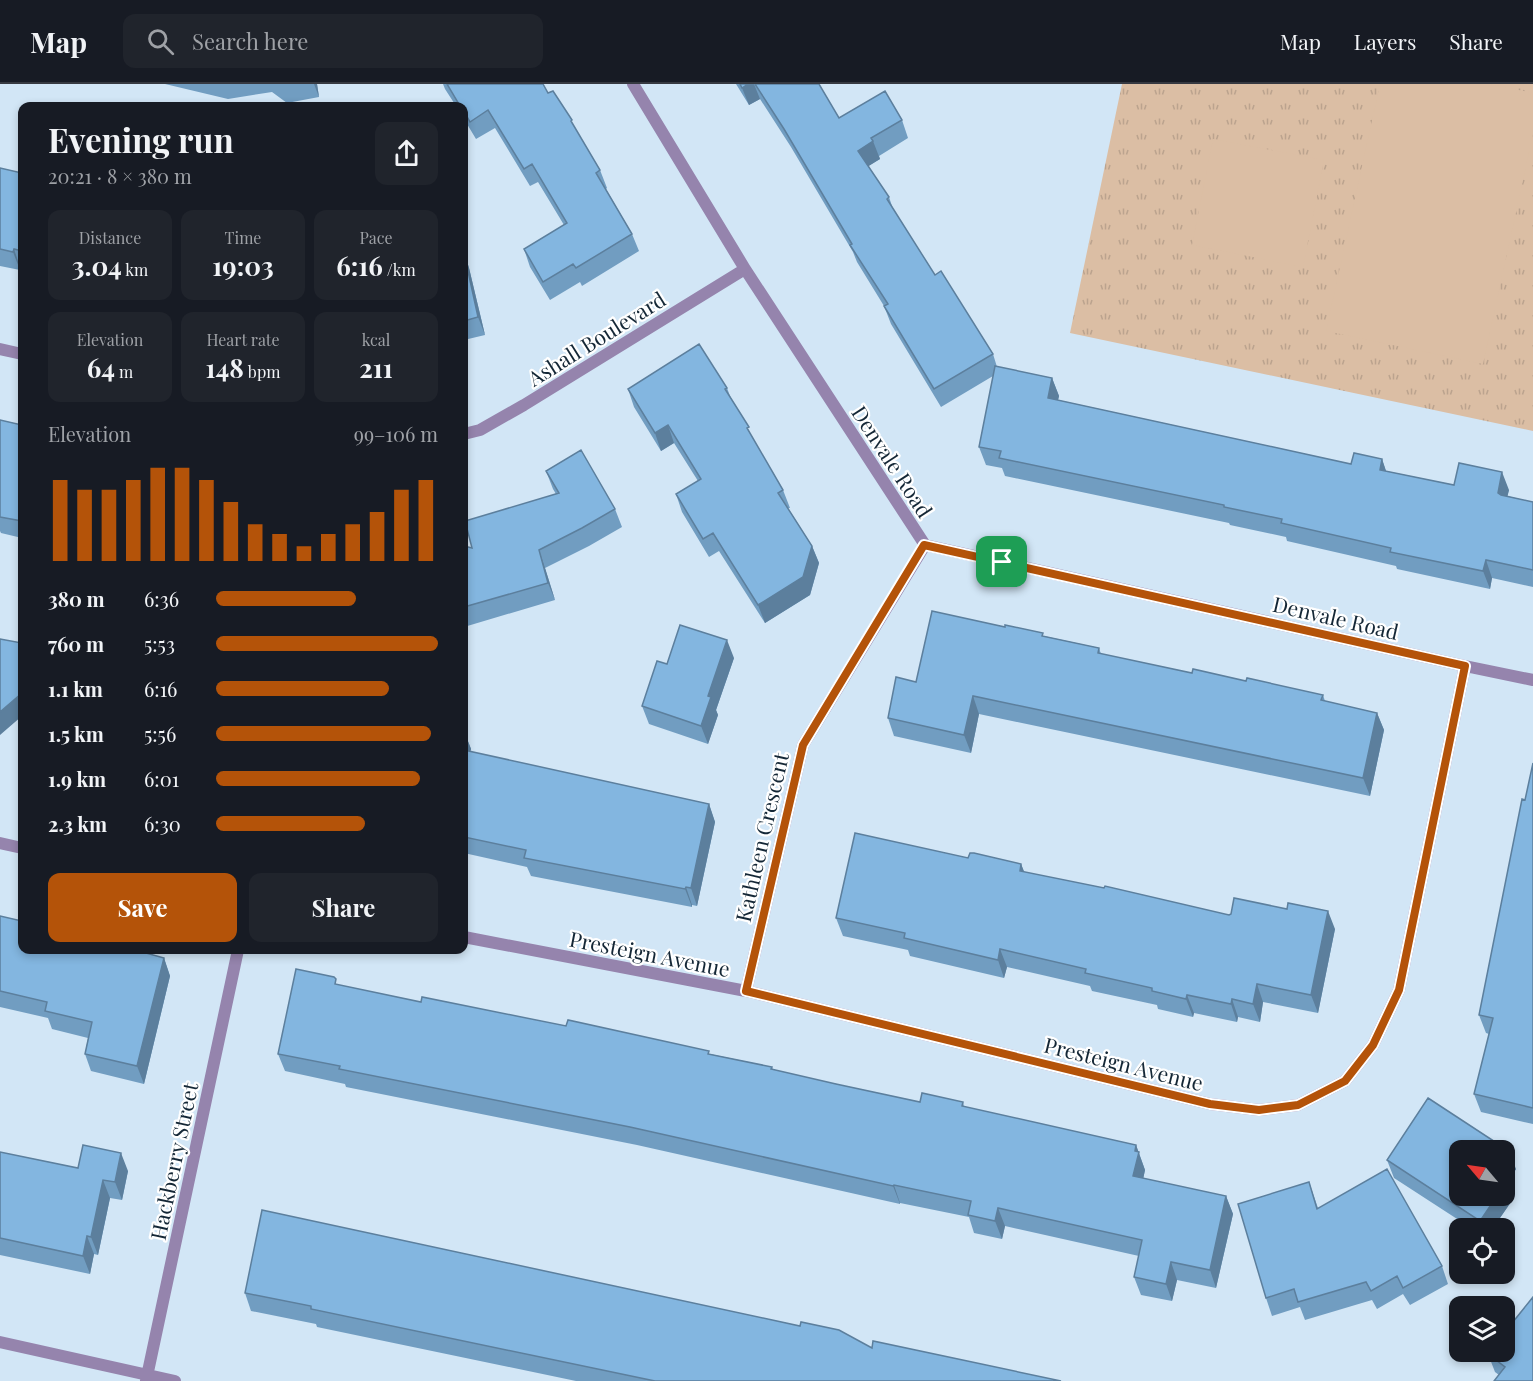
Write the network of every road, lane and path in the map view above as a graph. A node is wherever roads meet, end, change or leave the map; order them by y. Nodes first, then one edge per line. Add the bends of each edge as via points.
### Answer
1 (633, 84) edge
2 (745, 268) junction
3 (0, 349) edge
4 (18, 353) edge
5 (468, 433) edge
6 (924, 545) junction
7 (1465, 666) junction
8 (1533, 680) edge
9 (0, 843) edge
10 (18, 847) edge
11 (468, 938) edge
12 (237, 954) edge
13 (746, 991) junction
14 (0, 1342) edge
15 (146, 1378) edge
16 (175, 1381) edge

1 - 2 street, Denvale Road
2 - 5 street, Ashall Boulevard via 525,405
2 - 6 street, Denvale Road
3 - 4 street
6 - 7 street, Denvale Road
6 - 13 street, Kathleen Crescent via 803,745
7 - 8 street, Denvale Road
7 - 13 street, Presteign Avenue via 1399,990 1373,1045 1345,1081 1298,1105 1259,1110 1210,1104
9 - 10 street
11 - 13 street, Presteign Avenue
12 - 15 street, Hackberry Street
14 - 15 street
15 - 16 street

